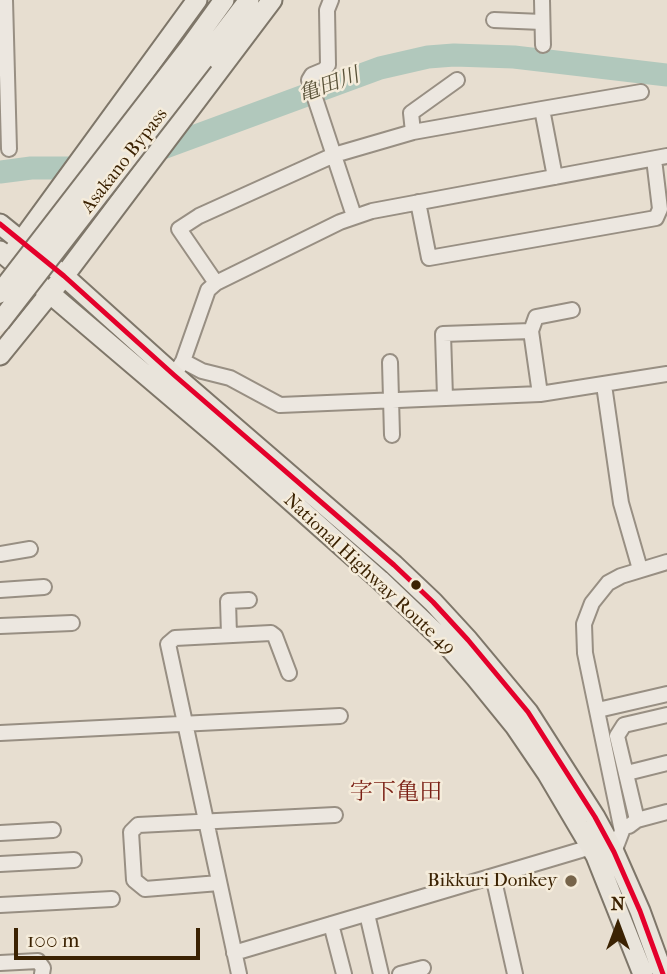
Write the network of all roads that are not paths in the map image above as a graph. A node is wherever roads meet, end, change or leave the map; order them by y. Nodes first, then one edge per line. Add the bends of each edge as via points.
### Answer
1 (5, 0) edge
2 (197, 0) edge
3 (225, 0) edge
4 (248, 0) edge
5 (272, 0) edge
6 (331, 0) edge
7 (542, 0) edge
8 (494, 20) dead end
9 (542, 22) junction
10 (543, 45) dead end
11 (197, 53) junction
12 (457, 80) dead end
13 (641, 92) dead end
14 (542, 109) junction
15 (414, 132) junction
16 (9, 149) dead end
17 (334, 155) junction
18 (661, 157) edge
19 (555, 177) junction
20 (418, 202) junction
21 (354, 216) junction
22 (0, 224) edge
23 (7, 255) edge
24 (64, 276) junction
25 (216, 283) junction
26 (0, 293) edge
27 (49, 293) junction
28 (572, 310) dead end
29 (0, 322) edge
30 (531, 331) junction
31 (0, 355) edge
32 (390, 362) dead end
33 (178, 368) junction
34 (667, 374) edge
35 (604, 385) junction
36 (540, 394) junction
37 (445, 397) junction
38 (392, 401) junction
39 (392, 435) dead end
40 (30, 549) dead end
41 (0, 554) edge
42 (667, 562) edge
43 (640, 569) junction
44 (44, 587) dead end
45 (0, 590) edge
46 (249, 600) dead end
47 (72, 623) dead end
48 (0, 626) edge
49 (229, 635) junction
50 (289, 673) dead end
51 (667, 694) edge
52 (598, 710) junction
53 (667, 715) edge
54 (340, 716) dead end
55 (184, 723) junction
56 (0, 733) edge
57 (667, 763) edge
58 (627, 772) junction
59 (667, 813) edge
60 (335, 816) dead end
61 (637, 820) junction
62 (205, 821) junction
63 (53, 830) dead end
64 (622, 831) junction
65 (0, 833) edge
66 (591, 847) junction
67 (614, 852) junction
68 (74, 860) dead end
69 (0, 864) edge
70 (493, 876) junction
71 (219, 884) junction
72 (113, 899) dead end
73 (0, 905) edge
74 (367, 914) junction
75 (331, 924) junction
76 (234, 953) junction
77 (0, 963) edge
78 (423, 968) dead end
79 (656, 972) edge
80 (42, 974) edge
81 (239, 974) edge
82 (344, 974) edge
83 (381, 974) edge
84 (400, 974) edge
85 (515, 974) edge

1 - 16 street
2 - 23 highway
3 - 11 highway, Asakano Bypass
4 - 11 highway, Asakano Bypass
5 - 24 highway
6 - 17 street via 327,10 328,65 309,80
7 - 9 street
8 - 9 street
9 - 10 street
11 - 26 highway, Asakano Bypass, bridge
11 - 29 highway, Asakano Bypass, bridge
12 - 15 street via 411,113
13 - 14 street
14 - 15 street
14 - 19 street
15 - 17 street
17 - 21 street
17 - 25 street via 179,229
18 - 19 street
18 - 20 street via 656,218 429,258
19 - 20 street
20 - 21 street
21 - 25 street
22 - 23 highway, National Highway Route 49
23 - 24 highway, National Highway Route 49
23 - 27 highway, National Highway Route 49
24 - 27 highway
24 - 33 highway, National Highway Route 49
25 - 33 street via 208,290
27 - 31 highway
27 - 66 highway, National Highway Route 49 via 231,447 442,639 515,726
28 - 30 street via 536,317
30 - 36 street
30 - 37 street via 443,334
32 - 38 street
33 - 38 street via 230,378 280,405
33 - 67 highway, National Highway Route 49 via 433,602 528,712
34 - 35 street
35 - 36 street
35 - 43 street via 621,503
36 - 37 street
37 - 38 street
38 - 39 street
40 - 41 street
42 - 43 street
43 - 52 street via 608,583 586,614 583,642
44 - 45 street
46 - 49 street via 228,601
47 - 48 street
49 - 50 street via 273,634
49 - 55 street via 169,641
51 - 52 street
52 - 64 street
53 - 58 street via 624,725 619,731
54 - 55 street
55 - 56 street
55 - 62 street
57 - 58 street
58 - 61 street
59 - 61 street
60 - 62 street
61 - 64 street
62 - 71 street
62 - 71 street via 138,825 131,832 134,880 145,889
63 - 65 street
64 - 67 street
66 - 70 street
66 - 79 highway, National Highway Route 49 via 619,910
67 - 79 highway, National Highway Route 49 via 640,911
68 - 69 street
70 - 74 street
70 - 85 street
71 - 76 street
72 - 73 street
74 - 75 street
74 - 83 street
75 - 76 street
75 - 82 street
76 - 81 street
77 - 80 street via 38,961
78 - 84 street

